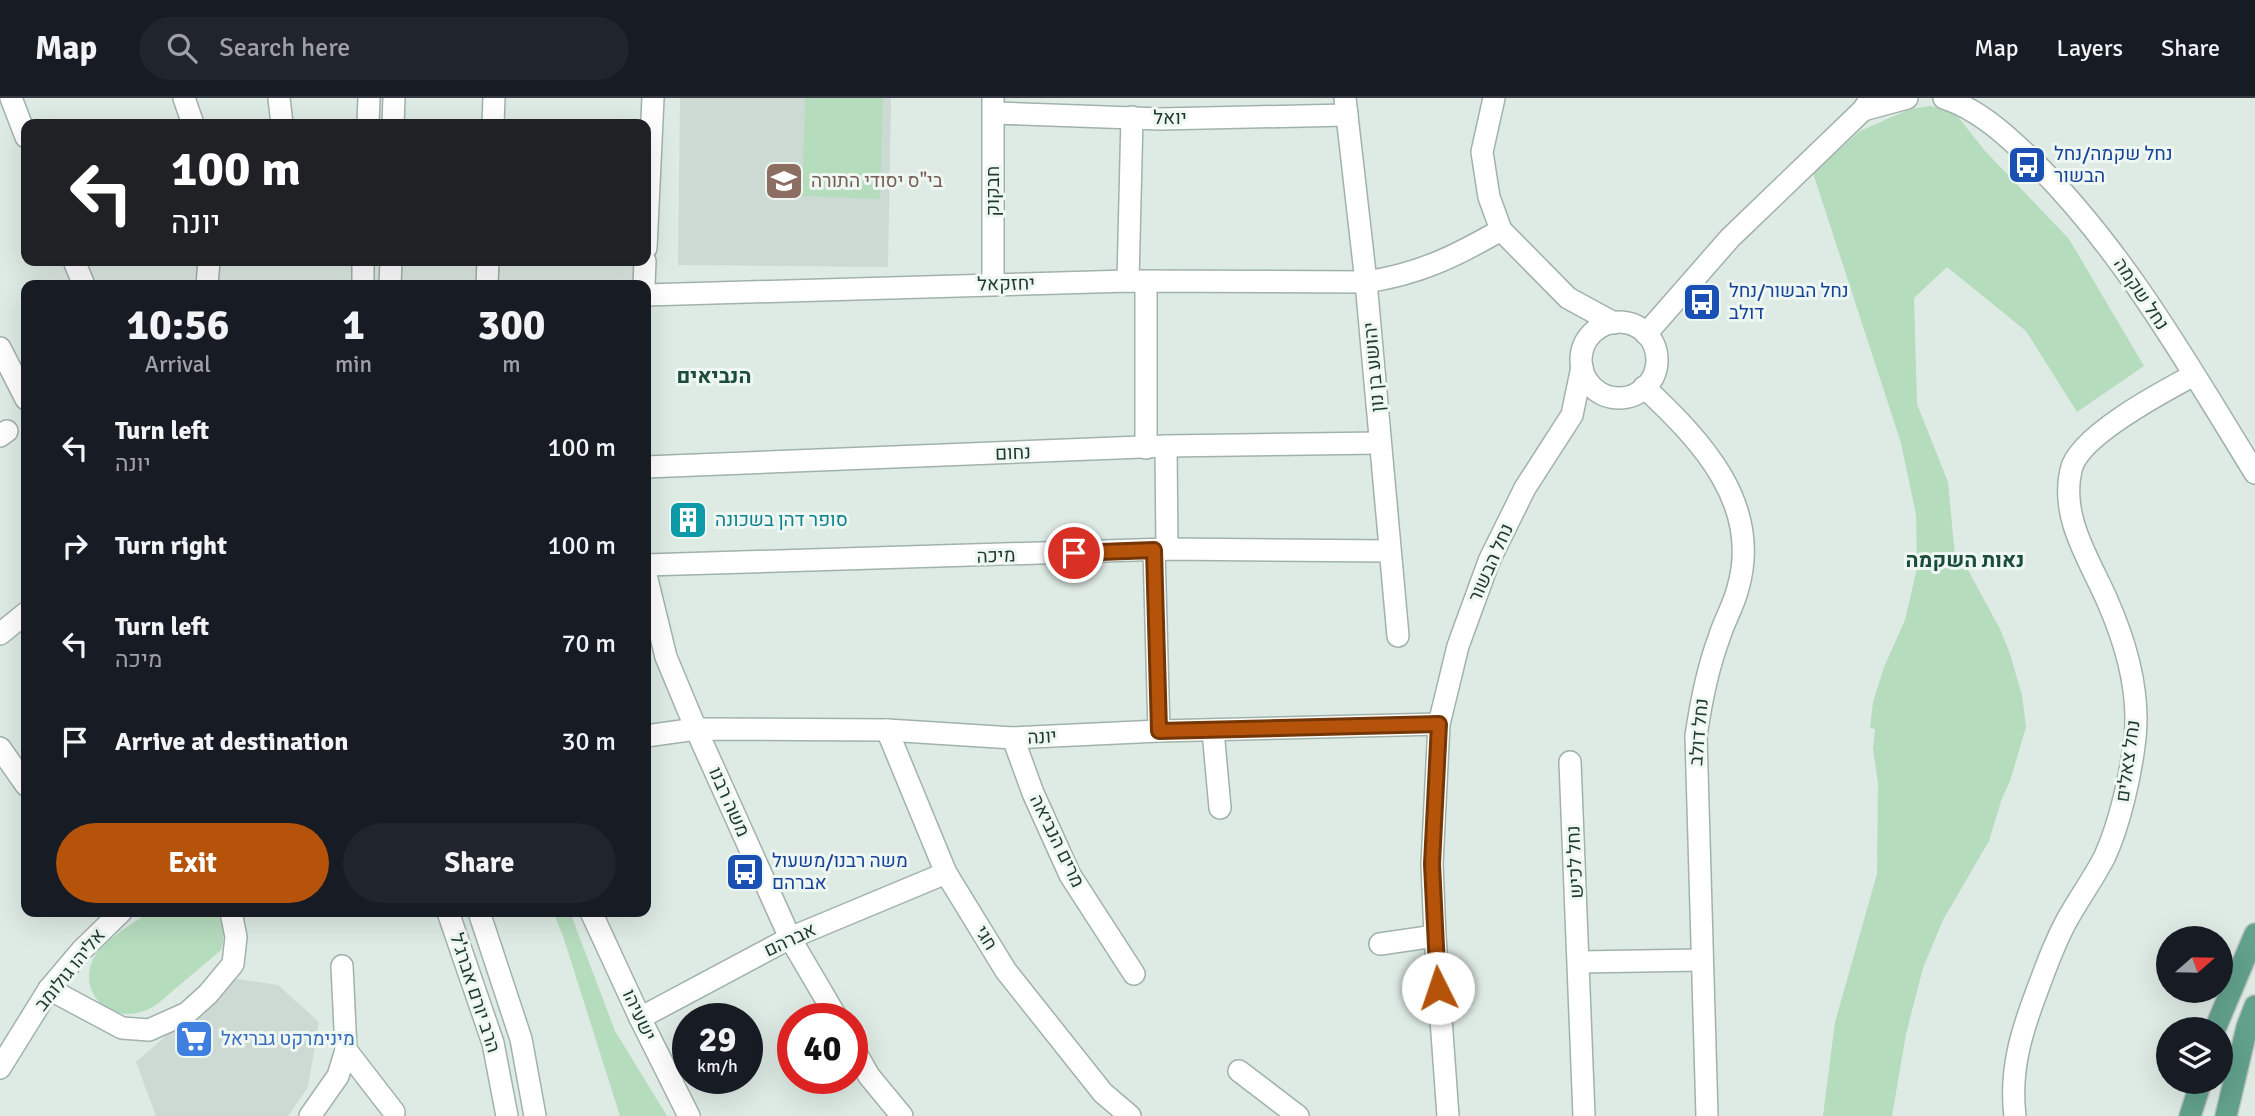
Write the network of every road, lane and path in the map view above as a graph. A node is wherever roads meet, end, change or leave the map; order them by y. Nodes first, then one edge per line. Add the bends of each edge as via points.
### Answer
1 (11, 98) edge
2 (184, 98) edge
3 (279, 98) edge
4 (369, 98) edge
5 (394, 98) edge
6 (494, 98) edge
7 (653, 98) edge
8 (1494, 98) edge
9 (1907, 98) edge
10 (1944, 98) edge
11 (1980, 98) edge
12 (1867, 104) edge
13 (993, 106) edge
14 (1346, 106) edge
15 (1159, 108) edge
16 (1132, 117) junction
17 (191, 119) edge
18 (281, 119) edge
19 (368, 119) edge
20 (393, 119) edge
21 (493, 119) edge
22 (21, 124) edge
23 (2004, 133) junction
24 (651, 141) edge
25 (1501, 230) junction
26 (1137, 281) junction
27 (1366, 282) junction
28 (993, 284) junction
29 (651, 295) edge
30 (1568, 298) junction
31 (1614, 323) junction
32 (1646, 334) junction
33 (1585, 343) junction
34 (0, 348) edge
35 (1582, 367) junction
36 (2194, 375) junction
37 (1644, 387) junction
38 (21, 389) edge
39 (1609, 396) junction
40 (1572, 415) junction
41 (1380, 443) junction
42 (1156, 447) junction
43 (651, 467) edge
44 (2255, 473) edge
45 (1160, 550) junction
46 (1389, 551) junction
47 (651, 565) edge
48 (651, 596) edge
49 (21, 617) edge
50 (0, 634) edge
51 (1398, 636) dead end
52 (1439, 724) junction
53 (696, 729) junction
54 (887, 730) junction
55 (1159, 731) junction
56 (1213, 731) junction
57 (651, 735) edge
58 (1013, 738) junction
59 (0, 748) edge
60 (1570, 762) dead end
61 (21, 778) edge
62 (1220, 808) dead end
63 (946, 873) junction
64 (113, 917) edge
65 (232, 917) edge
66 (450, 917) edge
67 (481, 917) edge
68 (593, 917) edge
69 (2255, 934) edge
70 (1435, 936) junction
71 (790, 938) junction
72 (1380, 944) dead end
73 (1702, 960) junction
74 (1579, 962) junction
75 (342, 966) dead end
76 (1134, 974) dead end
77 (49, 989) junction
78 (828, 1003) edge
79 (2255, 1006) edge
80 (2220, 1017) edge
81 (640, 1018) junction
82 (346, 1050) junction
83 (0, 1068) edge
84 (1239, 1071) dead end
85 (868, 1074) edge
86 (2197, 1094) edge
87 (394, 1112) dead end
88 (310, 1116) edge
89 (507, 1116) edge
90 (535, 1116) edge
91 (689, 1116) edge
92 (902, 1116) edge
93 (1130, 1116) edge
94 (1298, 1116) edge
95 (1448, 1116) edge
96 (1584, 1116) edge
97 (1707, 1116) edge
98 (2015, 1116) edge
99 (2190, 1116) edge
100 (2226, 1116) edge

1 - 22 street
2 - 17 street
3 - 18 street
4 - 19 street
5 - 20 street
6 - 21 street
7 - 24 street
8 - 25 street via 1482,152 1489,197
9 - 12 street
10 - 23 street, נחל שקמה
11 - 23 street, נחל שקמה
12 - 32 street via 1730,238
13 - 16 street, יואל
13 - 28 street, חבקוק
14 - 15 street, יואל
14 - 27 street, יהושע בן נון
15 - 16 street, יואל
16 - 26 street
23 - 36 street, נחל שקמה via 2088,219
25 - 27 street, יחזקאל via 1444,261 1400,277
25 - 30 street
26 - 27 street, יחזקאל
26 - 28 street, יחזקאל
26 - 42 street
27 - 41 street, יהושע בן נון
28 - 29 street, יחזקאל
30 - 31 street
30 - 33 street
31 - 32 street via 1632,325
31 - 33 street via 1596,330
32 - 37 street via 1656,368
33 - 35 street
34 - 38 street
35 - 39 street via 1591,386
35 - 40 street, נחל הבשור
36 - 44 street, נחל שקמה
36 - 98 street, נחל צאלים via 2122,417 2077,454 2071,470 2071,510 2081,550 2127,652 2135,694 2135,738 2119,817 2104,857 2050,955 2019,1038 2013,1081
37 - 39 street via 1625,397
37 - 73 street, נחל דולב via 1686,426 1721,476 1740,515 1744,548 1738,588 1703,690 1696,736
39 - 40 street
40 - 52 street, נחל הבשור via 1525,488 1489,561 1458,646
41 - 42 street, נחום
41 - 46 street, יהושע בן נון
42 - 43 street, נחום
42 - 45 street
45 - 46 street, מיכה
45 - 47 street, מיכה
45 - 55 street
46 - 51 street, יהושע בן נון
48 - 53 street, משה רבנו via 666,657
49 - 50 street
52 - 56 street, יונה
52 - 70 street via 1432,864
53 - 54 street, יונה
53 - 57 street, יונה
53 - 71 street, משה רבנו
54 - 58 street, יונה
54 - 63 street, חגי
55 - 56 street, יונה
55 - 58 street, יונה
56 - 62 street
58 - 76 street, מרים הנביאה via 1070,875
59 - 61 street
60 - 74 street, נחל לכיש
63 - 71 street, אברהם
63 - 93 street, חגי via 1006,971 1103,1093
64 - 77 street, אליהו גולומב
65 - 77 street via 236,937 233,964 187,1013 149,1030 122,1028
66 - 89 street, הרב יורם אברג'ל via 493,1043
67 - 90 street, הרב יורם אברג'ל via 521,1039
68 - 81 street, ישעיהו
69 - 80 main road
70 - 72 street
70 - 95 street
71 - 78 street, משה רבנו
71 - 81 street, אברהם
73 - 74 street
73 - 97 street, נחל דולב
74 - 96 street, נחל לכיש
75 - 82 street
77 - 83 street, אליהו גולומב
79 - 100 main road
81 - 91 street, ישעיהו
82 - 87 street
82 - 88 street via 338,1076
84 - 94 street
85 - 92 street
86 - 99 main road

